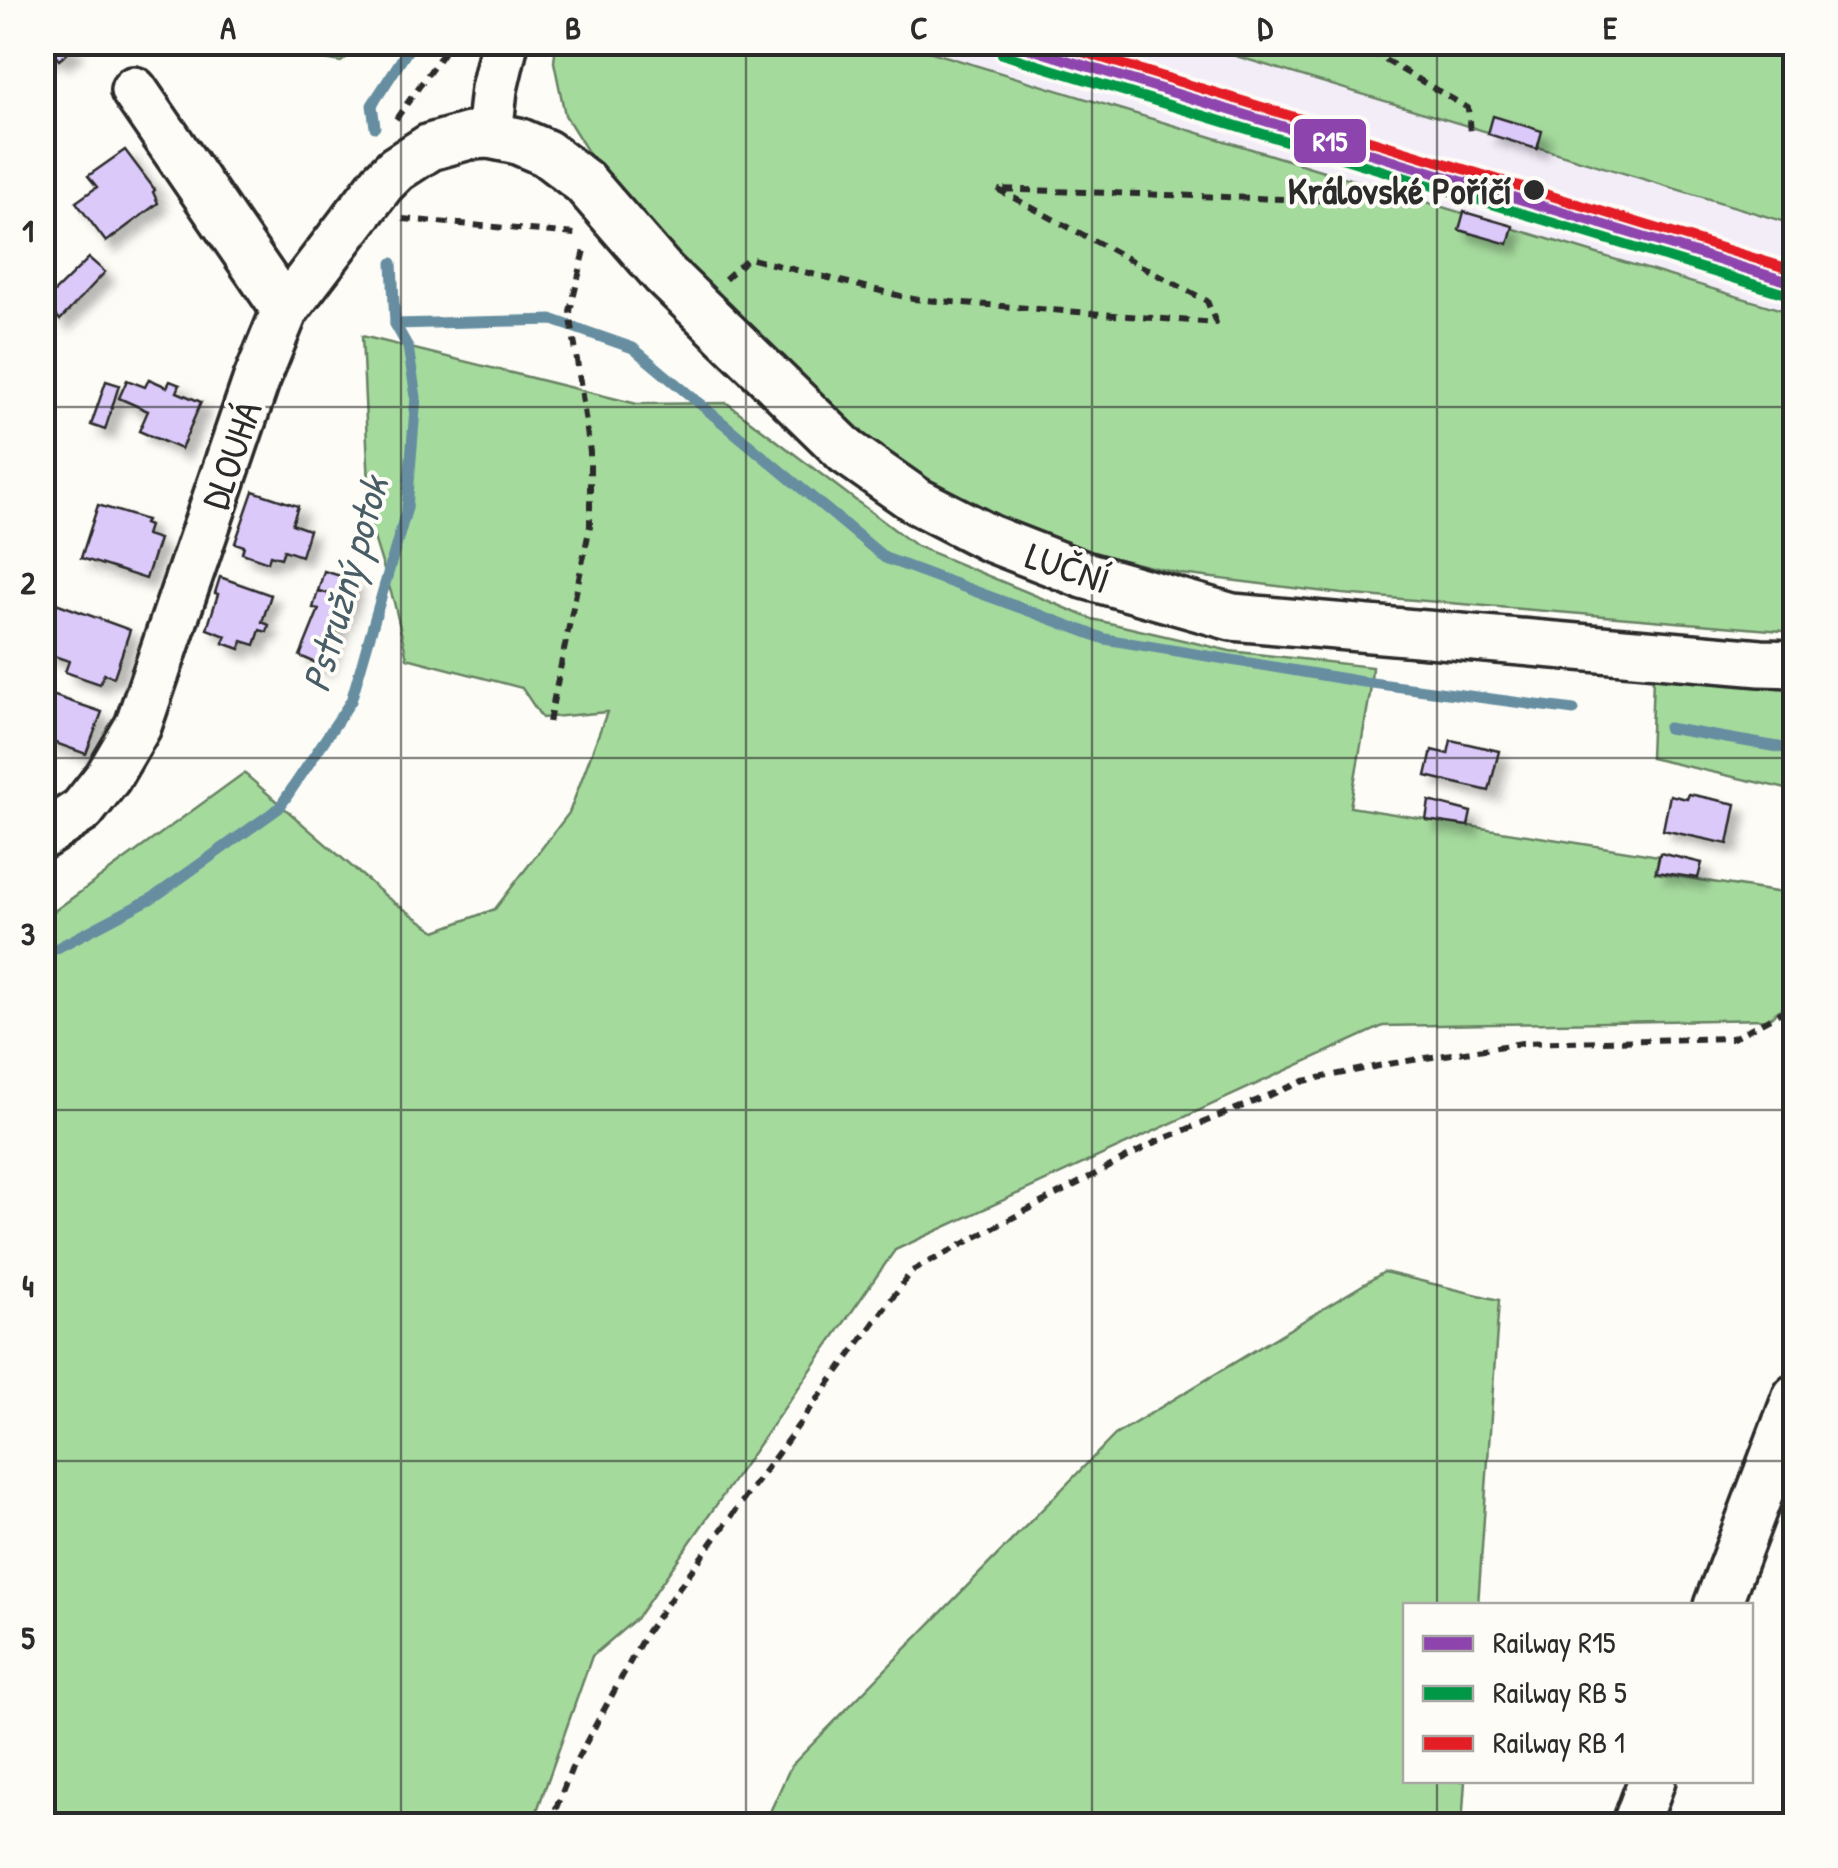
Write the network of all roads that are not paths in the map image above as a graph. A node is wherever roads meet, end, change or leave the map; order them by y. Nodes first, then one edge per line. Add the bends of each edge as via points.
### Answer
1 (505, 42) edge
2 (134, 90) dead end
3 (488, 135) junction
4 (286, 310) junction
5 (1796, 664) edge
6 (42, 836) edge
7 (1796, 1396) edge
8 (1719, 1603) edge
9 (1651, 1783) edge
10 (1635, 1826) edge

1 - 3 street
2 - 4 street
3 - 4 street, DLOUHÁ via 439,144 396,169
3 - 5 street, LUČNÍ via 518,141 566,166 592,215 663,273 847,452 916,501 988,538 1084,575 1232,617
4 - 6 street, DLOUHÁ via 138,726 82,810
7 - 8 street
9 - 10 street

